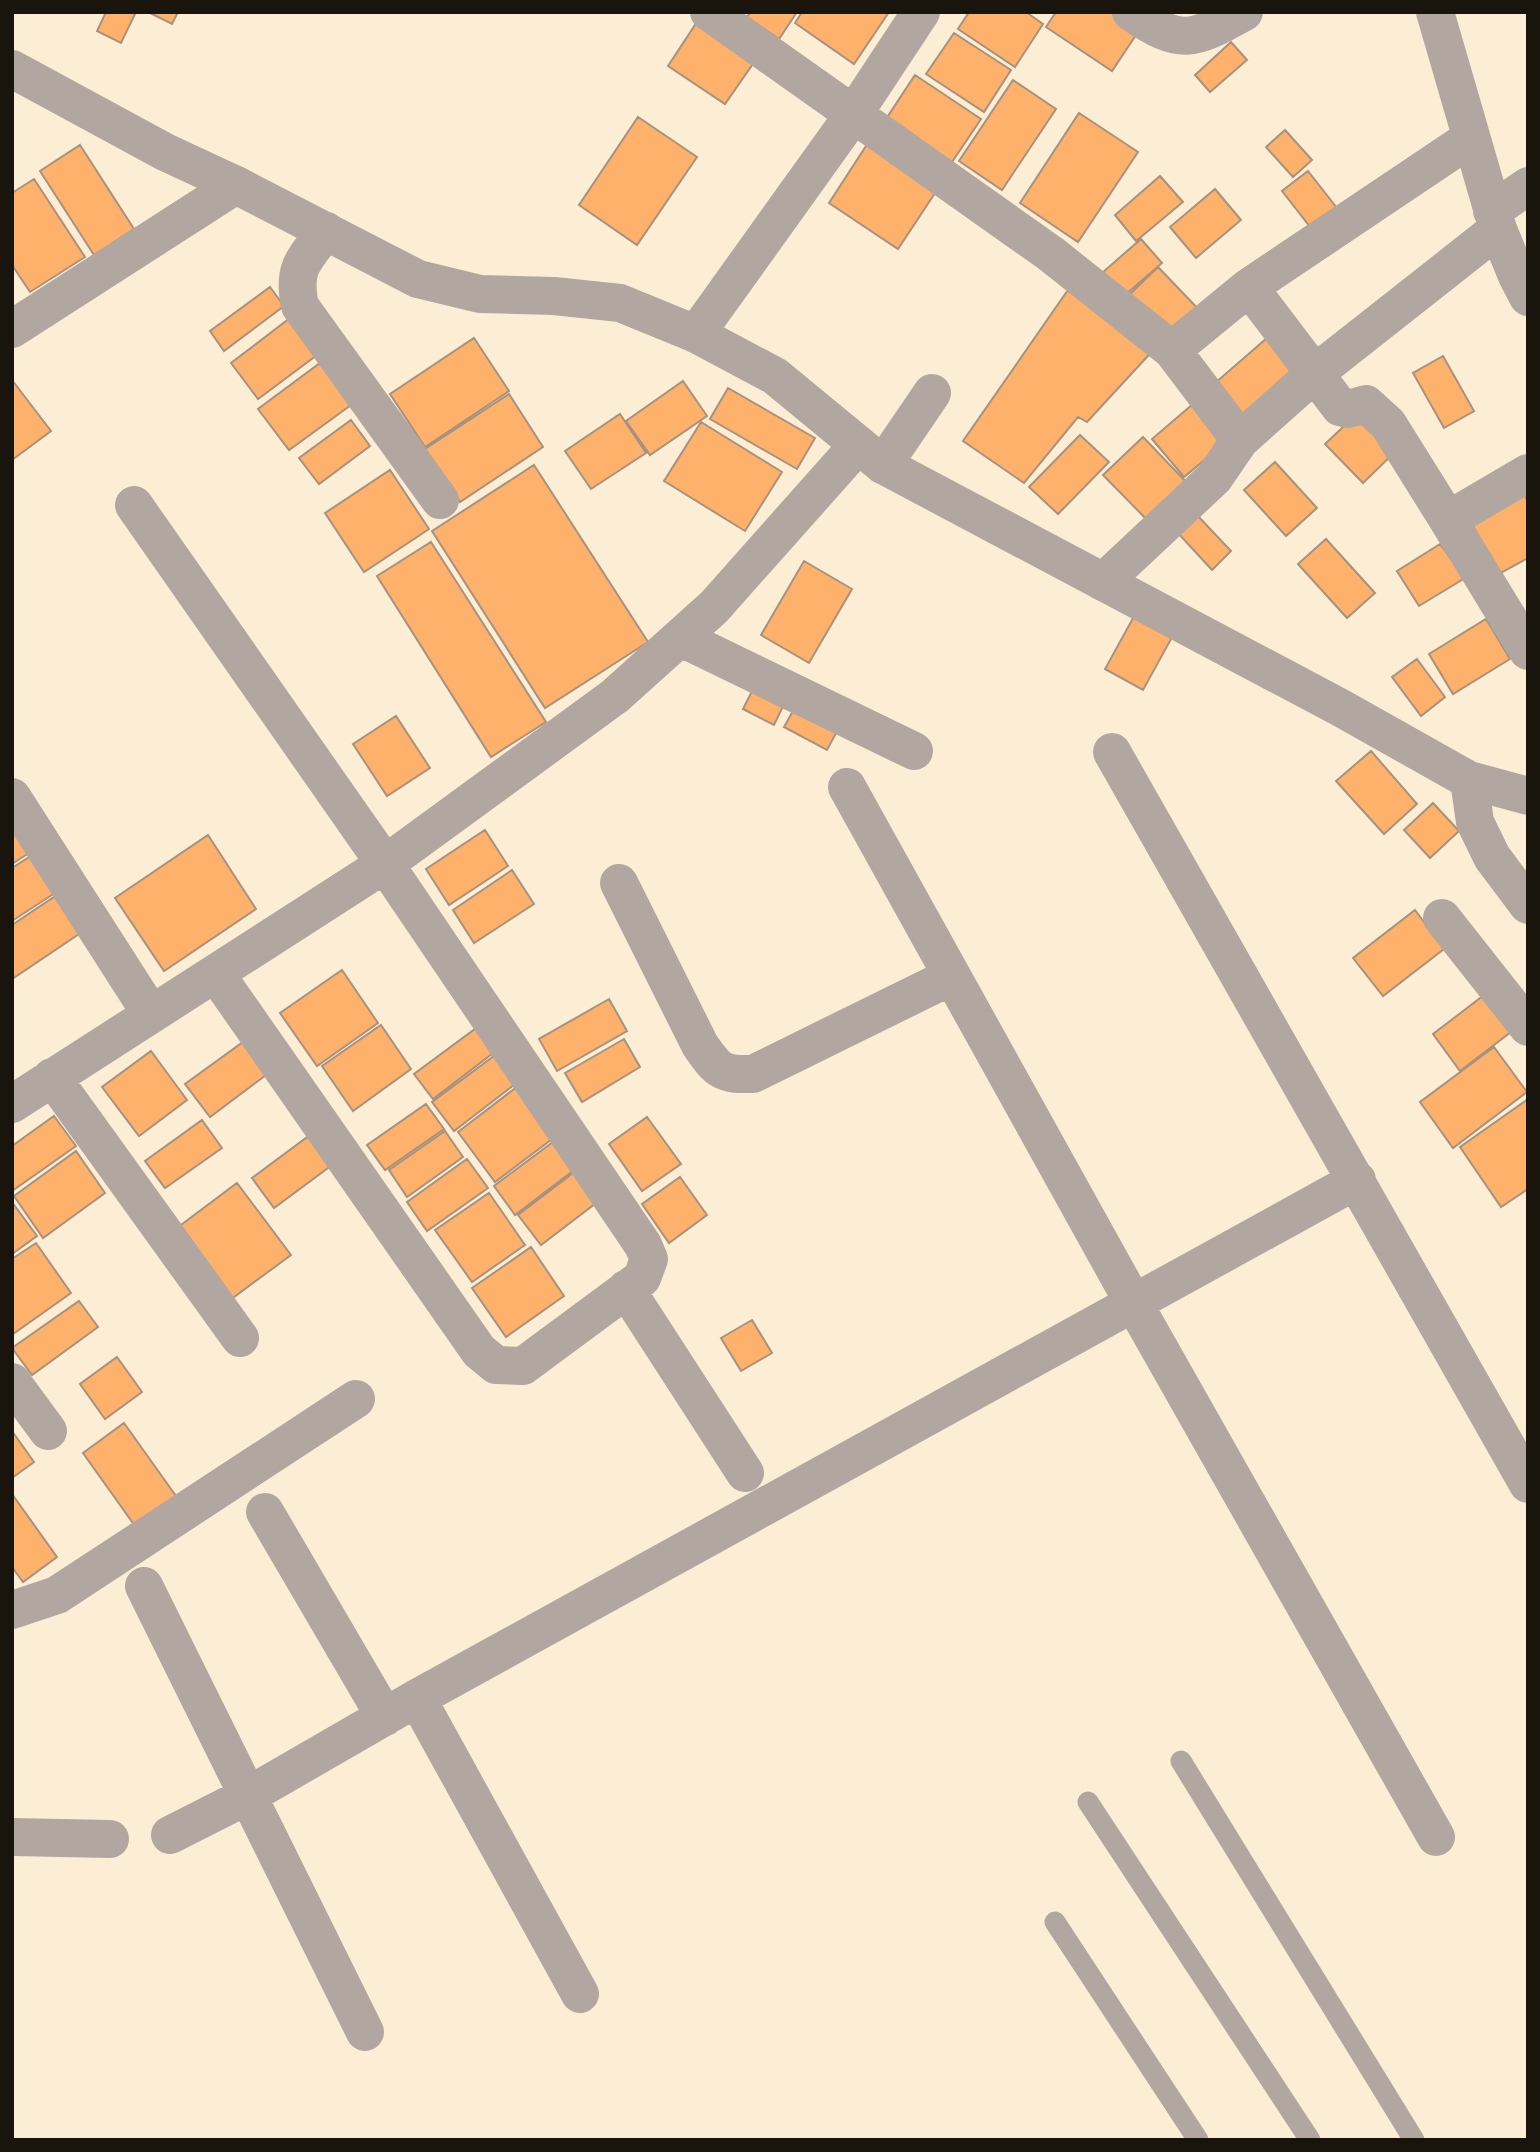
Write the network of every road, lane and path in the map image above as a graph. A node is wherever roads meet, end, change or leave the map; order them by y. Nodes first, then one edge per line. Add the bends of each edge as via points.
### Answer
1 (709, 12) edge
2 (921, 12) edge
3 (1131, 12) edge
4 (1244, 12) edge
5 (1434, 12) edge
6 (12, 69) edge
7 (853, 115) junction
8 (1471, 138) junction
9 (236, 185) junction
10 (1528, 186) edge
11 (1495, 220) junction
12 (326, 230) junction
13 (1249, 287) junction
14 (1528, 297) edge
15 (12, 329) edge
16 (696, 334) junction
17 (1172, 350) junction
18 (1314, 374) junction
19 (932, 393) dead end
20 (1240, 440) junction
21 (870, 455) junction
22 (1528, 473) edge
23 (440, 500) dead end
24 (134, 505) dead end
25 (1448, 520) junction
26 (1103, 582) junction
27 (681, 638) junction
28 (1528, 651) edge
29 (914, 751) dead end
30 (1112, 752) dead end
31 (1469, 780) junction
32 (847, 788) dead end
33 (12, 796) edge
34 (1528, 796) edge
35 (385, 864) junction
36 (619, 883) dead end
37 (1528, 905) edge
38 (1443, 918) dead end
39 (216, 974) junction
40 (952, 976) junction
41 (151, 1014) junction
42 (1528, 1027) edge
43 (52, 1077) junction
44 (12, 1104) edge
45 (1357, 1180) junction
46 (626, 1289) junction
47 (1133, 1302) junction
48 (240, 1338) dead end
49 (12, 1382) edge
50 (356, 1399) dead end
51 (48, 1432) dead end
52 (745, 1473) dead end
53 (1528, 1484) edge
54 (265, 1512) dead end
55 (144, 1586) dead end
56 (12, 1609) edge
57 (401, 1708) junction
58 (1181, 1760) dead end
59 (249, 1795) junction
60 (1088, 1802) dead end
61 (170, 1835) dead end
62 (12, 1836) edge
63 (1436, 1837) dead end
64 (110, 1839) dead end
65 (1055, 1922) dead end
66 (580, 1994) dead end
67 (365, 2032) dead end
68 (1198, 2140) edge
69 (1310, 2140) edge
70 (1413, 2140) edge

1 - 7 street
2 - 7 street
3 - 4 street via 1153,27 1184,37 1205,34
5 - 8 street
6 - 9 street
7 - 16 street
7 - 17 street via 1051,254
8 - 11 street
8 - 13 street
9 - 12 street
9 - 15 street
10 - 11 street
11 - 14 street
11 - 18 street
12 - 16 street via 418,279 480,294 620,303
12 - 23 street via 301,263 296,284 300,306
13 - 17 street
13 - 18 street
16 - 21 street via 775,376
17 - 20 street
18 - 20 street
18 - 25 street via 1340,407 1366,404 1388,424
19 - 21 street
20 - 26 street via 1214,478
21 - 26 street
21 - 27 street
22 - 25 street
24 - 35 street
25 - 28 street
26 - 31 street
27 - 29 street
27 - 35 street via 615,696
30 - 45 street
31 - 34 street
31 - 37 street via 1475,822 1492,857
32 - 40 street
33 - 41 street
35 - 39 street
35 - 46 street via 643,1245 649,1259 642,1278
36 - 40 street via 701,1045 713,1064 731,1075 753,1074
38 - 42 street
39 - 41 street
39 - 46 street via 479,1351 496,1366 523,1366
40 - 47 street
41 - 43 street
43 - 44 street
43 - 48 street
45 - 47 street
45 - 53 street
46 - 52 street
47 - 57 street
47 - 63 street
49 - 51 street
50 - 56 street via 57,1595
54 - 57 street
55 - 59 street
57 - 59 street
57 - 66 street
58 - 70 lane
59 - 61 street
59 - 67 street
60 - 69 lane
62 - 64 street
65 - 68 lane

